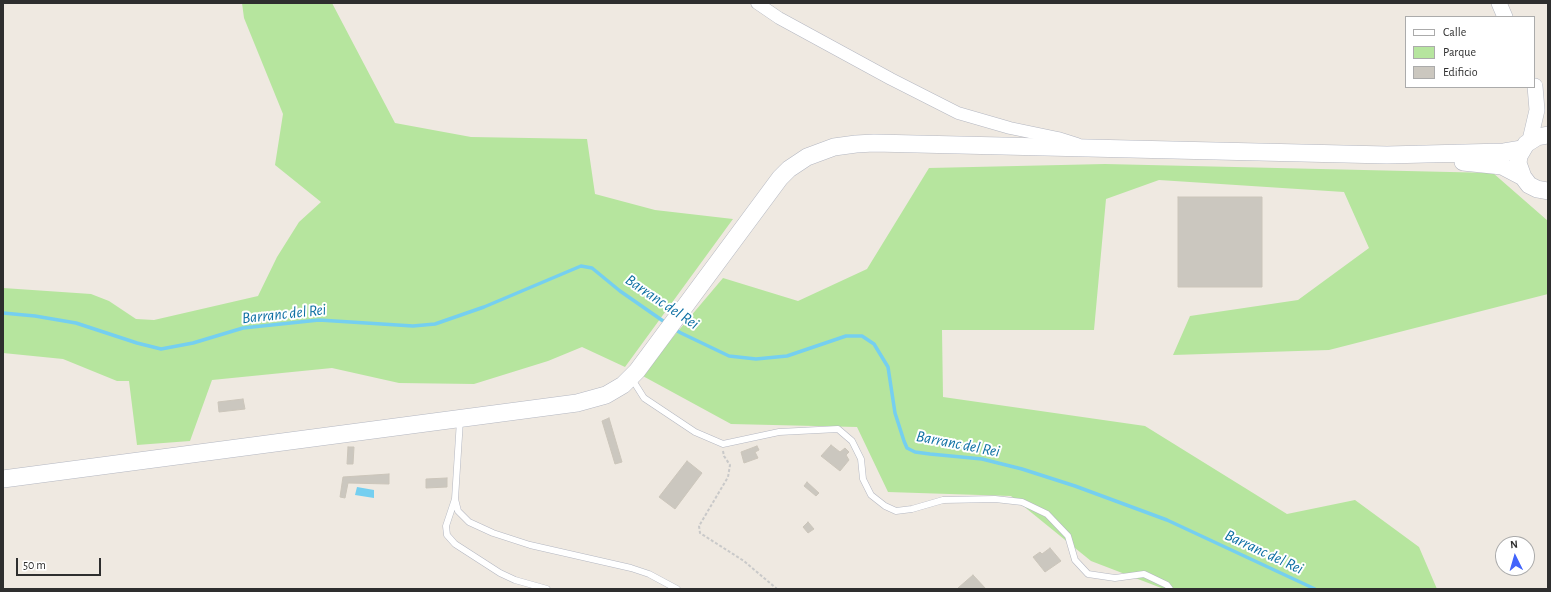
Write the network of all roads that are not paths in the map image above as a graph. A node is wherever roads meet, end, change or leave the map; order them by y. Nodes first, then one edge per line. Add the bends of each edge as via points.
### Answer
1 (757, 3) edge
2 (1499, 3) edge
3 (1505, 16) edge
4 (1535, 87) edge
5 (1534, 88) edge
6 (1548, 114) edge
7 (1548, 135) edge
8 (1526, 145) junction
9 (1087, 148) junction
10 (1388, 155) junction
11 (1522, 178) junction
12 (1548, 191) edge
13 (634, 374) junction
14 (460, 418) junction
15 (3, 479) edge
16 (455, 500) junction
17 (547, 589) edge
18 (677, 589) edge
19 (1170, 589) edge

1 - 9 street via 779,18 884,76 958,113 1058,138
2 - 3 street
4 - 6 street
5 - 8 street via 1537,110
7 - 8 main road via 1536,137
8 - 10 main road via 1504,152
8 - 11 main road via 1518,163
9 - 10 main road
9 - 13 main road via 874,143 844,145 824,150 797,163 780,178
10 - 11 main road via 1502,166
11 - 12 main road via 1529,185
13 - 14 main road via 623,385 586,401
13 - 19 lane via 644,398 695,432 723,444 779,432 838,429 852,441 861,459 863,479 871,495 885,506 896,511 943,500 995,499 1022,502 1047,514 1068,536 1075,560 1088,574 1115,578 1144,574
14 - 15 main road
14 - 16 lane
16 - 17 lane via 445,532 455,544 515,580
16 - 18 lane via 458,511 468,522 493,533 530,545 631,568 649,574

